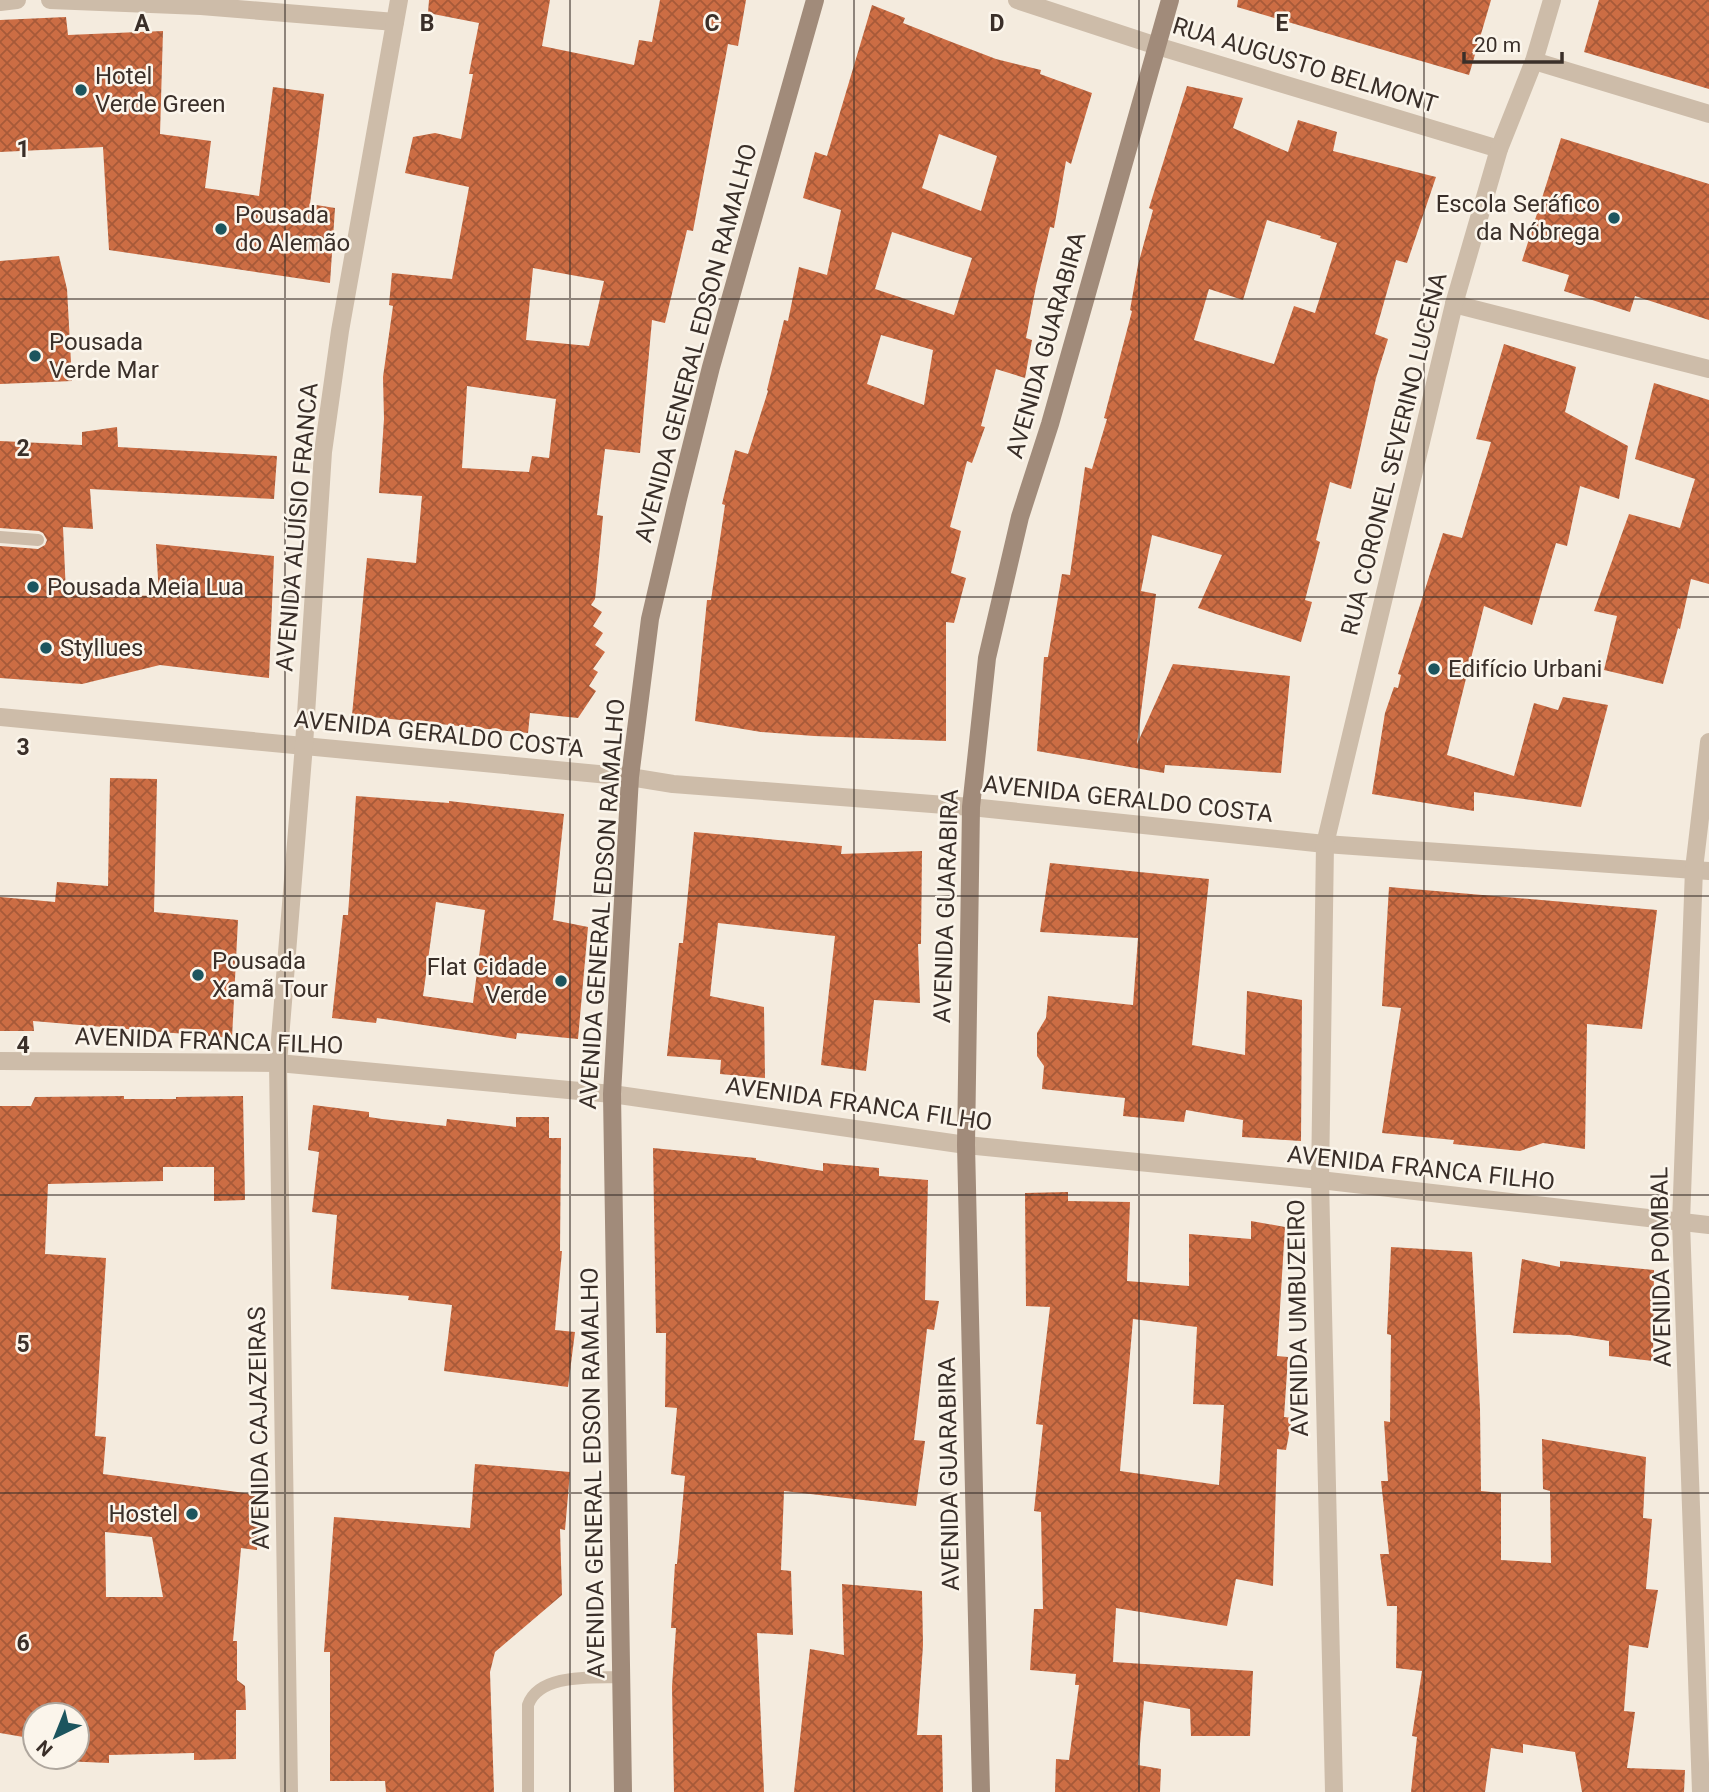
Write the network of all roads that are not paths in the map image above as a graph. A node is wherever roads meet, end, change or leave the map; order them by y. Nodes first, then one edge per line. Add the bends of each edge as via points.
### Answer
1 (17, 0) edge
2 (50, 0) edge
3 (399, 0) edge
4 (815, 0) edge
5 (1017, 0) edge
6 (1170, 0) edge
7 (1552, 0) edge
8 (0, 2) edge
9 (395, 22) junction
10 (1157, 46) junction
11 (1534, 61) junction
12 (1709, 114) edge
13 (1499, 149) junction
14 (1454, 304) junction
15 (1709, 369) edge
16 (0, 537) edge
17 (38, 540) dead end
18 (0, 717) edge
19 (1709, 742) edge
20 (304, 745) junction
21 (630, 777) junction
22 (971, 807) junction
23 (1325, 844) junction
24 (1701, 870) edge
25 (0, 1061) edge
26 (278, 1063) junction
27 (612, 1094) junction
28 (965, 1145) junction
29 (1320, 1180) junction
30 (1681, 1222) junction
31 (1709, 1225) edge
32 (621, 1676) junction
33 (289, 1792) edge
34 (528, 1792) edge
35 (623, 1792) edge
36 (981, 1792) edge
37 (1334, 1792) edge
38 (1701, 1792) edge

1 - 8 street
2 - 9 street via 201,6
3 - 9 street, AVENIDA ALUÍSIO FRANCA
4 - 21 main road, AVENIDA GENERAL EDSON RAMALHO via 678,499 650,620
5 - 10 street, RUA AUGUSTO BELMONT
6 - 10 main road, AVENIDA GUARABIRA
7 - 11 street, RUA CORONEL SEVERINO LUCENA
9 - 20 street, AVENIDA ALUÍSIO FRANCA via 323,452
10 - 13 street, RUA AUGUSTO BELMONT
10 - 22 main road, AVENIDA GUARABIRA via 1020,517 987,658
11 - 12 street
11 - 13 street, RUA CORONEL SEVERINO LUCENA
13 - 14 street, RUA CORONEL SEVERINO LUCENA
14 - 15 street
14 - 23 street, RUA CORONEL SEVERINO LUCENA
16 - 17 lane
18 - 20 street, AVENIDA GERALDO COSTA
19 - 24 street, AVENIDA POMBAL
20 - 21 street, AVENIDA GERALDO COSTA
20 - 26 street, AVENIDA ALUÍSIO FRANCA
21 - 22 street, AVENIDA GERALDO COSTA
21 - 27 main road, AVENIDA GENERAL EDSON RAMALHO
22 - 23 street, AVENIDA GERALDO COSTA
22 - 28 main road, AVENIDA GUARABIRA
23 - 24 street, AVENIDA GERALDO COSTA
23 - 29 street, AVENIDA UMBUZEIRO
24 - 30 street, AVENIDA POMBAL
25 - 26 street, AVENIDA FRANCA FILHO
26 - 27 street, AVENIDA FRANCA FILHO
26 - 33 street, AVENIDA CAJAZEIRAS
27 - 28 street, AVENIDA FRANCA FILHO
27 - 32 main road, AVENIDA GENERAL EDSON RAMALHO
28 - 29 street, AVENIDA FRANCA FILHO
28 - 36 main road, AVENIDA GUARABIRA
29 - 30 street, AVENIDA FRANCA FILHO
29 - 37 street, AVENIDA UMBUZEIRO
30 - 31 street, AVENIDA FRANCA FILHO
30 - 38 street, AVENIDA POMBAL
32 - 34 lane via 547,1684 530,1698
32 - 35 main road, AVENIDA GENERAL EDSON RAMALHO

